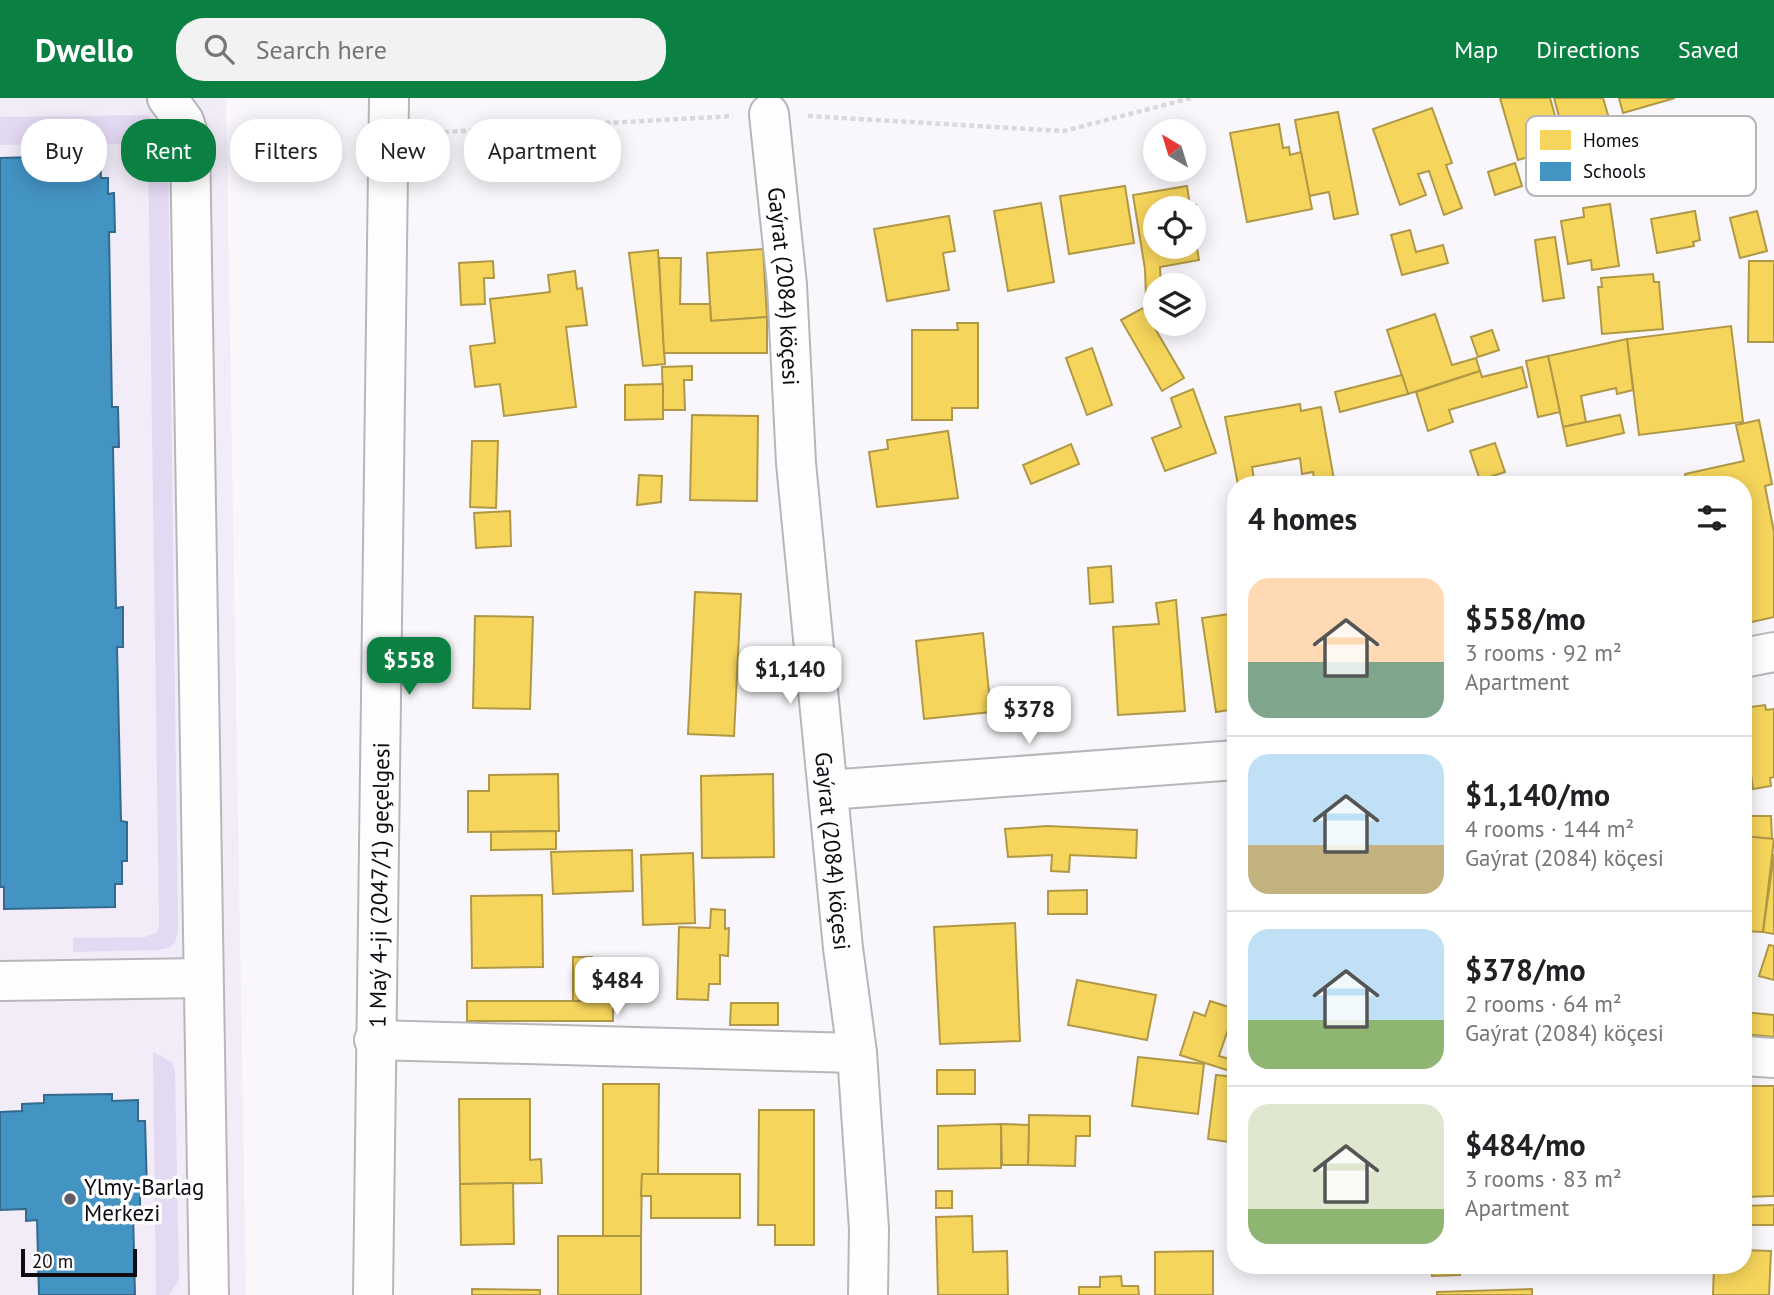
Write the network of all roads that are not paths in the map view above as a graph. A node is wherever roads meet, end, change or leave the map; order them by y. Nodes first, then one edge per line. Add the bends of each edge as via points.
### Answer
1 (167, 98) edge
2 (389, 98) edge
3 (769, 114) dead end
4 (1774, 652) edge
5 (1752, 656) edge
6 (1227, 761) edge
7 (828, 790) junction
8 (203, 978) junction
9 (0, 981) edge
10 (374, 1040) junction
11 (858, 1054) junction
12 (1752, 1056) edge
13 (1774, 1058) edge
14 (209, 1295) edge
15 (373, 1295) edge
16 (868, 1295) edge

1 - 8 street via 184,121 190,140
2 - 10 street, 1 Maý 4-ji (2047/1) geçelgesi
3 - 7 street, Gaýrat (2084) köçesi via 788,285 796,463
4 - 5 street
6 - 7 street
7 - 11 street, Gaýrat (2084) köçesi
8 - 9 street
8 - 14 street
10 - 11 street
10 - 15 street, 1 Maý 4-ji (2047/1) geçelgesi
11 - 16 street, Gaýrat (2084) köçesi via 869,1229
12 - 13 street

